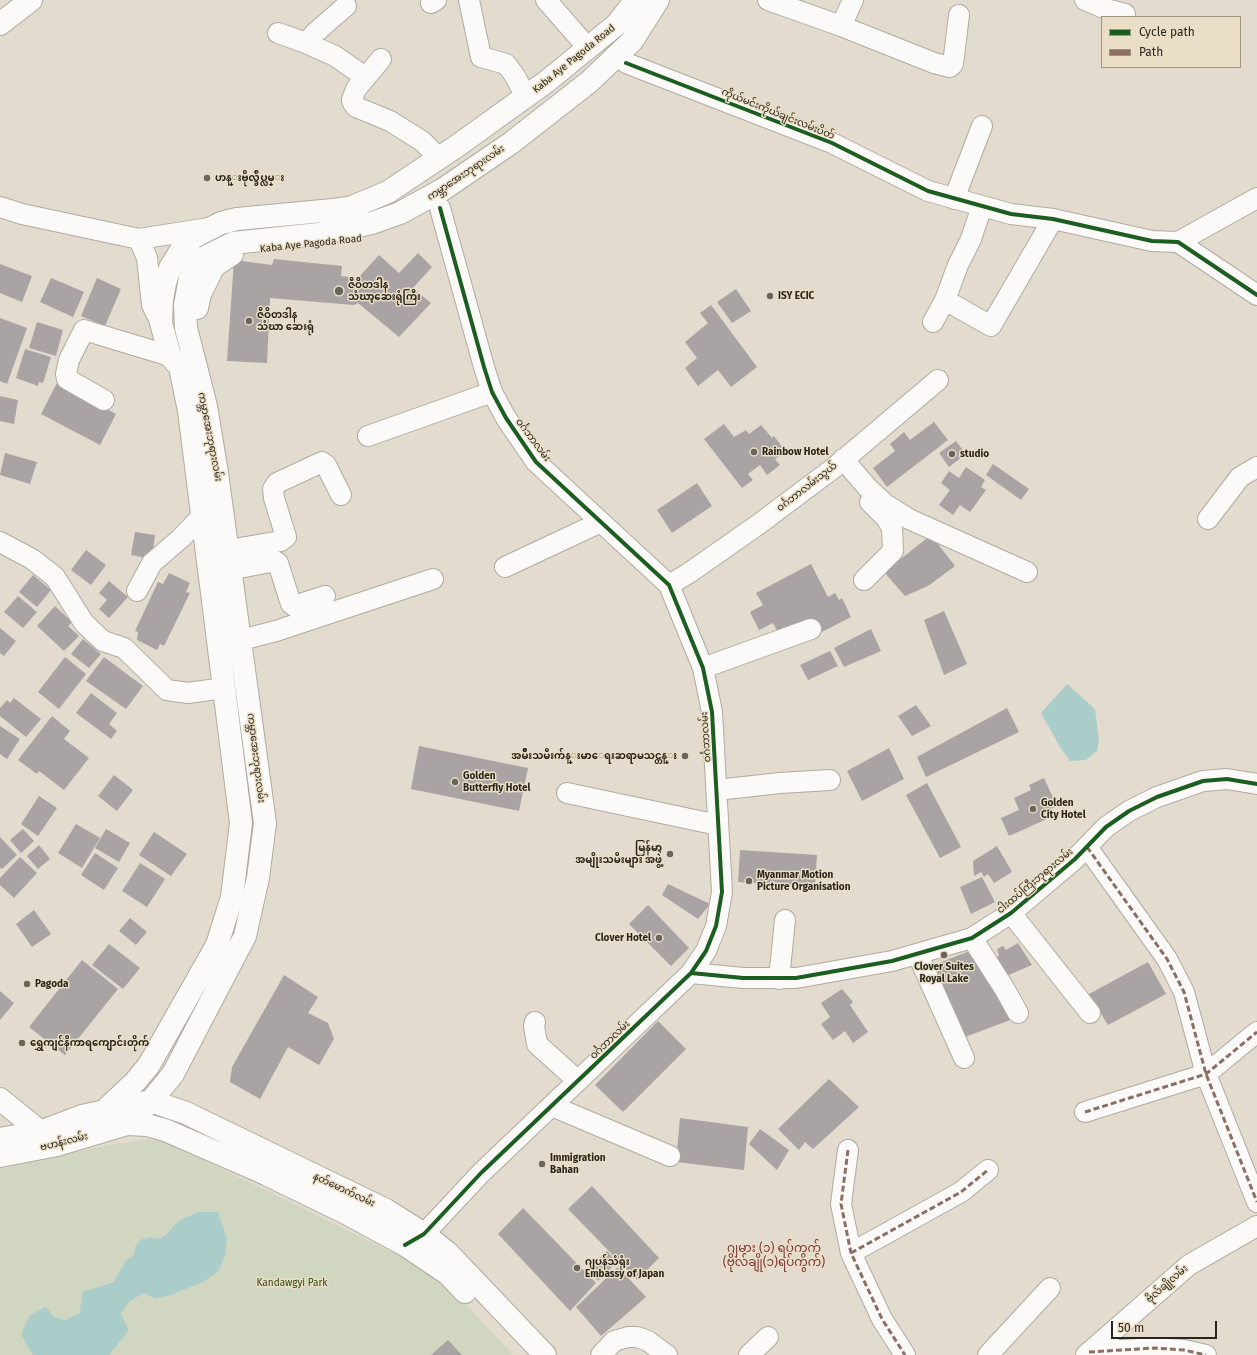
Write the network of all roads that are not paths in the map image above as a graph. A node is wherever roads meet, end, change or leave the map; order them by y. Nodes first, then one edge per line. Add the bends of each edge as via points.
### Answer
1 (31, 0) edge
2 (469, 0) edge
3 (546, 0) edge
4 (636, 0) edge
5 (645, 0) edge
6 (658, 0) edge
7 (670, 0) edge
8 (768, 0) edge
9 (853, 0) edge
10 (1085, 0) edge
11 (346, 6) dead end
12 (1125, 14) dead end
13 (959, 16) dead end
14 (0, 24) edge
15 (841, 26) junction
16 (278, 33) dead end
17 (306, 43) junction
18 (588, 48) junction
19 (381, 59) dead end
20 (626, 63) junction
21 (366, 78) junction
22 (526, 97) junction
23 (982, 126) dead end
24 (439, 158) junction
25 (1257, 198) edge
26 (954, 199) junction
27 (982, 206) junction
28 (0, 207) edge
29 (440, 208) junction
30 (1053, 219) junction
31 (209, 228) junction
32 (139, 239) junction
33 (1178, 242) junction
34 (170, 268) joint
35 (1257, 295) edge
36 (945, 300) junction
37 (933, 322) dead end
38 (161, 323) junction
39 (182, 364) junction
40 (938, 380) dead end
41 (492, 392) junction
42 (104, 400) dead end
43 (368, 436) dead end
44 (839, 463) junction
45 (1257, 467) edge
46 (341, 495) dead end
47 (202, 516) junction
48 (1208, 519) dead end
49 (601, 522) junction
50 (0, 542) edge
51 (230, 560) junction
52 (505, 567) dead end
53 (1027, 572) dead end
54 (209, 573) junction
55 (432, 578) dead end
56 (864, 580) dead end
57 (669, 585) junction
58 (137, 591) dead end
59 (325, 596) dead end
60 (811, 629) dead end
61 (241, 640) junction
62 (703, 668) junction
63 (224, 688) junction
64 (830, 780) dead end
65 (1257, 784) edge
66 (717, 790) junction
67 (567, 793) dead end
68 (718, 825) junction
69 (1087, 847) junction
70 (1011, 913) junction
71 (785, 920) dead end
72 (972, 938) junction
73 (918, 955) junction
74 (692, 973) junction
75 (779, 979) junction
76 (1018, 1013) dead end
77 (1090, 1013) dead end
78 (535, 1022) dead end
79 (1257, 1032) edge
80 (964, 1058) dead end
81 (150, 1065) junction
82 (173, 1074) junction
83 (1206, 1074) junction
84 (578, 1082) junction
85 (0, 1099) edge
86 (151, 1101) junction
87 (552, 1106) junction
88 (103, 1112) junction
89 (1085, 1112) dead end
90 (186, 1113) junction
91 (127, 1124) junction
92 (178, 1134) junction
93 (49, 1138) junction
94 (0, 1139) edge
95 (848, 1150) dead end
96 (0, 1156) edge
97 (670, 1156) dead end
98 (988, 1170) dead end
99 (1257, 1202) edge
100 (1257, 1226) edge
101 (424, 1234) junction
102 (405, 1245) junction
103 (851, 1253) junction
104 (1050, 1288) dead end
105 (768, 1337) dead end
106 (1088, 1354) edge
107 (524, 1355) edge
108 (545, 1355) edge
109 (601, 1355) edge
110 (667, 1355) edge
111 (749, 1355) edge
112 (905, 1355) edge
113 (988, 1355) edge
114 (1206, 1355) edge

1 - 14 main road
2 - 22 street via 481,57 506,64
3 - 18 street
4 - 18 main road, Kaba Aye Pagoda Road via 616,25
5 - 39 main road, ကမ္ဘာအေးဘုရားလမ်း via 624,31 553,94 506,128 402,195 364,213 292,225 245,229 203,244 180,270 174,289 173,332
6 - 39 main road, ကမ္ဘာအေးဘုရားလမ်း via 632,41 589,82 505,147 428,198 387,219 372,223 319,234 232,243 204,257 190,278 185,305 186,328
7 - 20 main road, Kaba Aye Pagoda Road via 638,51
8 - 15 street
9 - 15 street
10 - 12 street
11 - 17 street
13 - 15 street via 953,64 950,67 934,64
16 - 17 street
17 - 21 street via 335,56
18 - 22 main road, Kaba Aye Pagoda Road
19 - 21 street
20 - 26 street, ကိုယ်မင်းကိုယ်ချင်းလမ်းပိတ် via 832,143 928,191
20 - 29 main road, Kaba Aye Pagoda Road via 566,116
21 - 24 street via 356,89 353,103 422,141
22 - 24 main road, Kaba Aye Pagoda Road
23 - 26 street
24 - 31 main road, Kaba Aye Pagoda Road via 388,192 352,207 237,219
25 - 33 street
26 - 27 street, ကိုယ်မင်းကိုယ်ချင်းလမ်းပိတ်
27 - 30 street, ကိုယ်မင်းကိုယ်ချင်းလမ်းပိတ် via 1011,214
27 - 36 street
28 - 32 street
29 - 39 main road, Kaba Aye Pagoda Road via 393,232 357,241 250,250 229,255 214,266 200,294 197,308 200,343
29 - 41 street, ဝင်္ဂဘာလမ်း
30 - 33 street, ကိုယ်မင်းကိုယ်ချင်းလမ်းပိတ် via 1152,241
30 - 36 street via 991,326
31 - 32 street
31 - 34 main road, Kaba Aye Pagoda Road via 194,237 181,250
32 - 38 street via 147,258 152,305
33 - 35 street
34 - 38 main road, ကမ္ဘာအေးဘုရားလမ်း via 162,300
36 - 37 street
38 - 39 main road, ကမ္ဘာအေးဘုရားလမ်း
39 - 42 street via 84,330 69,360 67,379
39 - 47 main road, ကမ္ဘာအေးဘုရားလမ်း
39 - 51 main road, ကမ္ဘာအေးဘုရားလမ်း via 206,406
40 - 44 street, ဝင်္ဂဘာလမ်းသွယ်
41 - 43 street
41 - 49 street, ဝင်္ဂဘာလမ်း via 536,462
44 - 53 street via 885,504 909,519
44 - 56 street via 892,528 893,552
44 - 57 street, ဝင်္ဂဘာလမ်းသွယ် via 759,524
45 - 48 street via 1240,477
46 - 51 street via 322,462 277,483 273,489 274,498 286,538
47 - 54 main road, ကမ္ဘာအေးဘုရားလမ်း
47 - 58 street via 152,563
49 - 52 street
49 - 57 street, ဝင်္ဂဘာလမ်း
50 - 63 street via 32,559 55,577 84,623 103,641 124,648 168,690 188,693
51 - 54 street
51 - 59 street via 278,563 291,604 294,606
51 - 61 main road, ကမ္ဘာအေးဘုရားလမ်း
54 - 63 main road, ကမ္ဘာအေးဘုရားလမ်း
55 - 61 street via 276,631
57 - 62 street, ဝင်္ဂဘာလမ်း
60 - 62 street
61 - 82 main road, ကမ္ဘာအေးဘုရားလမ်း via 265,823 258,878 245,936
62 - 66 street, ဝင်္ဂဘာလမ်း via 712,712
63 - 81 main road, ကမ္ဘာအေးဘုရားလမ်း via 241,823 232,897 217,945
64 - 66 street
65 - 69 street, ငါးထပ်ကြီးဘုရားလမ်း via 1227,779 1203,781 1157,797 1129,811 1106,827
66 - 68 street, ဝင်္ဂဘာလမ်း
67 - 68 street
68 - 74 street, ဝင်္ဂဘာလမ်း via 722,892 716,926 706,951
69 - 70 street, ငါးထပ်ကြီးဘုရားလမ်း
69 - 83 street via 1167,959 1184,992
70 - 72 street, ငါးထပ်ကြီးဘုရားလမ်း
70 - 77 street
71 - 75 street
72 - 73 street, ငါးထပ်ကြီးဘုရားလမ်း
72 - 76 street
73 - 75 street, ငါးထပ်ကြီးဘုရားလမ်း via 803,977
73 - 80 street
74 - 75 street, ငါးထပ်ကြီးဘုရားလမ်း
74 - 84 street, ဝင်္ဂဘာလမ်း
78 - 84 street via 537,1044
79 - 83 street
81 - 86 main road
81 - 88 main road, ကမ္ဘာအေးဘုရားလမ်း
82 - 86 main road, ကမ္ဘာအေးဘုရားလမ်း
82 - 90 main road via 176,1094
83 - 89 street
83 - 99 street
84 - 87 street, ဝင်္ဂဘာလမ်း
85 - 93 main road
86 - 88 main road
86 - 90 main road, နတ်မောက်လမ်း
86 - 91 main road, ကမ္ဘာအေးဘုရားလမ်း
86 - 92 main road
87 - 97 street
87 - 101 street, ဝင်္ဂဘာလမ်း via 480,1173
88 - 93 main road, ဗဟန်းလမ်း via 82,1116
90 - 101 main road, နတ်မောက်လမ်း via 386,1210
91 - 92 main road, နတ်မောက်လမ်း via 147,1125
91 - 93 main road, ဗဟန်းလမ်း
92 - 102 main road, နတ်မောက်လမ်း via 331,1205
93 - 94 main road, ဗဟန်းလမ်း
93 - 96 main road, ဗဟန်းလမ်း
95 - 103 street via 841,1204
98 - 103 street via 960,1192
100 - 106 street, ဗိုလ်ချိုလမ်း via 1189,1265
101 - 102 street, ဝင်္ဂဘာလမ်း
101 - 108 main road, နတ်မောက်လမ်း via 448,1254
102 - 107 main road, နတ်မောက်လမ်း via 448,1274
103 - 112 street via 882,1319
104 - 113 street
105 - 111 street
106 - 114 street via 1155,1348
109 - 110 street via 614,1341 637,1337 648,1341

